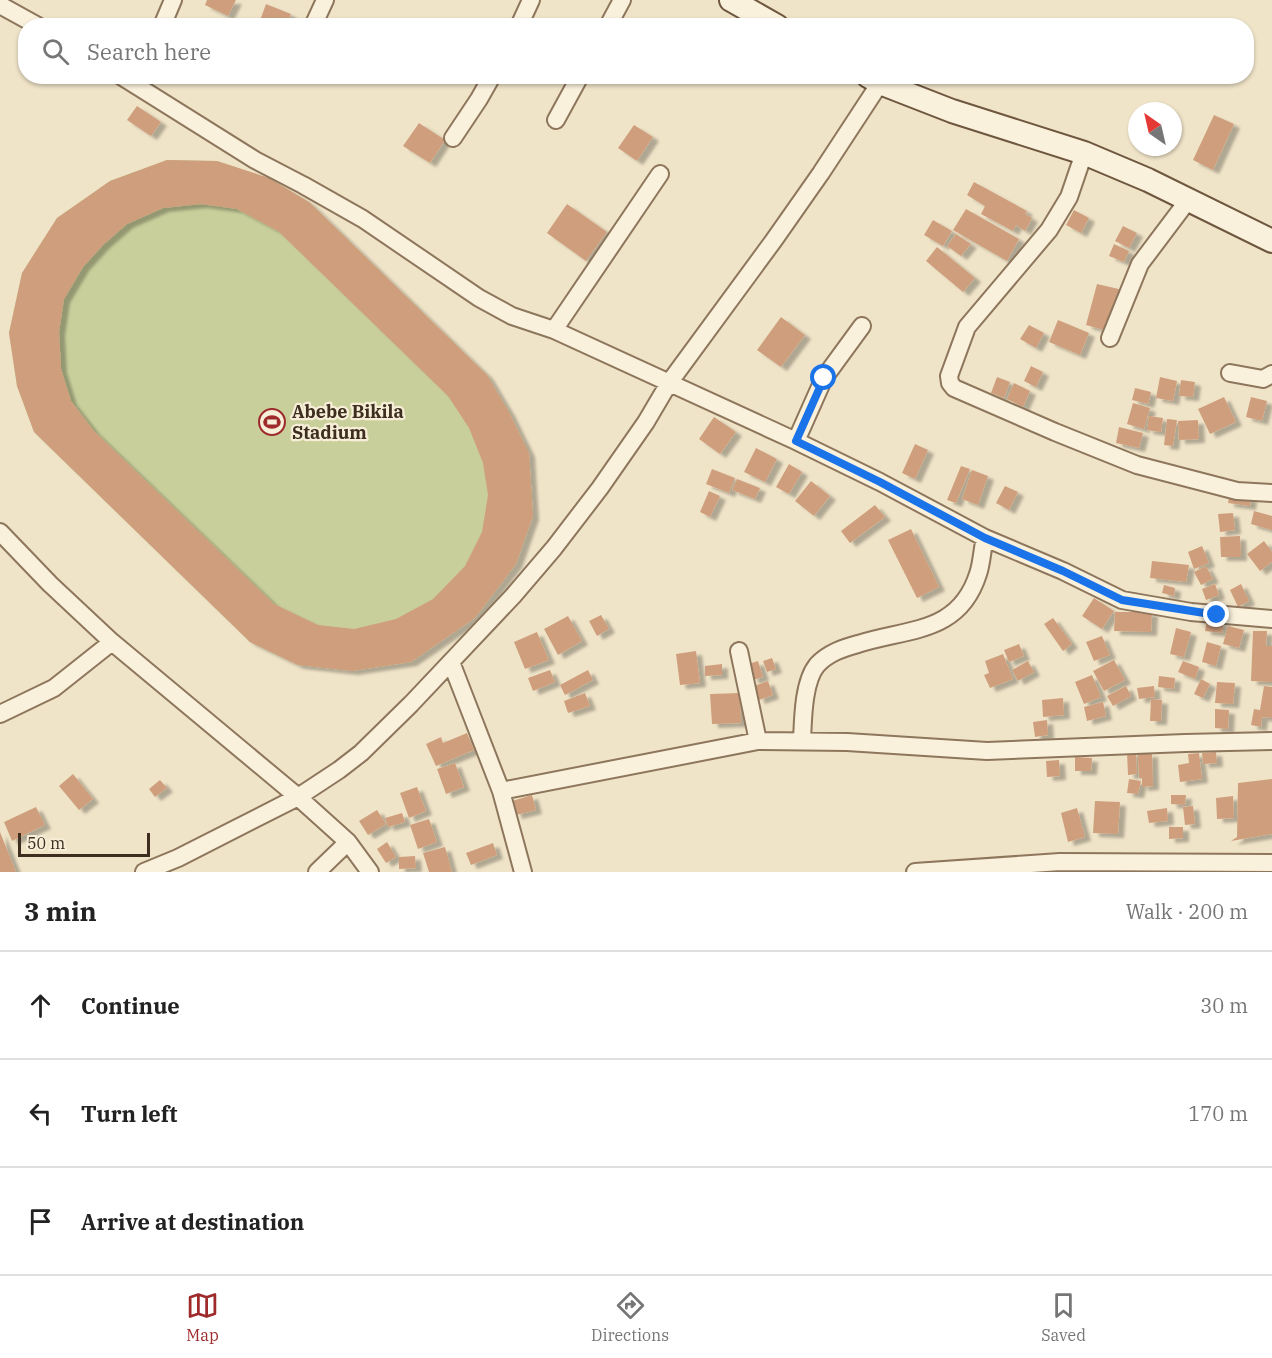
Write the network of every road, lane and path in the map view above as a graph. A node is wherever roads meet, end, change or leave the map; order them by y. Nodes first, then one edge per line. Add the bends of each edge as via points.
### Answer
1 (173, 0) edge
2 (325, 0) edge
3 (531, 0) edge
4 (622, 0) edge
5 (731, 0) edge
6 (0, 5) edge
7 (24, 18) edge
8 (165, 18) edge
9 (317, 18) edge
10 (523, 18) edge
11 (612, 18) edge
12 (763, 18) edge
13 (142, 84) edge
14 (487, 84) edge
15 (576, 84) edge
16 (872, 84) edge
17 (884, 84) edge
18 (556, 120) dead end
19 (453, 138) dead end
20 (1084, 153) junction
21 (660, 174) dead end
22 (1189, 199) junction
23 (1272, 241) edge
24 (862, 326) dead end
25 (554, 330) junction
26 (1110, 338) dead end
27 (1230, 373) dead end
28 (1272, 374) edge
29 (669, 382) junction
30 (796, 441) junction
31 (1272, 493) edge
32 (0, 532) edge
33 (985, 538) junction
34 (1272, 620) edge
35 (112, 642) junction
36 (739, 651) dead end
37 (451, 662) junction
38 (0, 714) edge
39 (758, 741) junction
40 (802, 741) junction
41 (1272, 741) edge
42 (501, 791) junction
43 (298, 797) junction
44 (348, 842) junction
45 (1272, 863) edge
46 (144, 872) edge
47 (317, 872) edge
48 (370, 872) edge
49 (523, 872) edge
50 (915, 872) edge

1 - 8 street
2 - 9 street
3 - 10 street
4 - 11 street
5 - 12 street
6 - 7 street
13 - 25 street via 255,160 363,219 479,298 512,316
14 - 19 street
15 - 18 street
16 - 29 street via 781,230
17 - 20 street via 952,111
20 - 22 street
20 - 31 street via 1069,197 1049,230 967,327 950,383 1002,410 1137,465 1237,491
21 - 25 street
22 - 23 street
22 - 26 street via 1140,264
24 - 30 street via 824,378
25 - 29 street
27 - 28 street via 1263,379
29 - 30 street
29 - 37 street via 600,489 513,596
30 - 33 street
32 - 35 street
33 - 34 street via 1122,600
33 - 40 street via 976,581 952,615 930,627 845,648 816,666 807,691
35 - 38 street via 54,688
35 - 43 street
36 - 39 street
37 - 42 street
37 - 43 street via 361,753
39 - 40 street
39 - 42 street
40 - 41 street via 987,751
42 - 49 street
43 - 44 street
43 - 46 street
44 - 47 street
44 - 48 street
45 - 50 street via 1060,862

